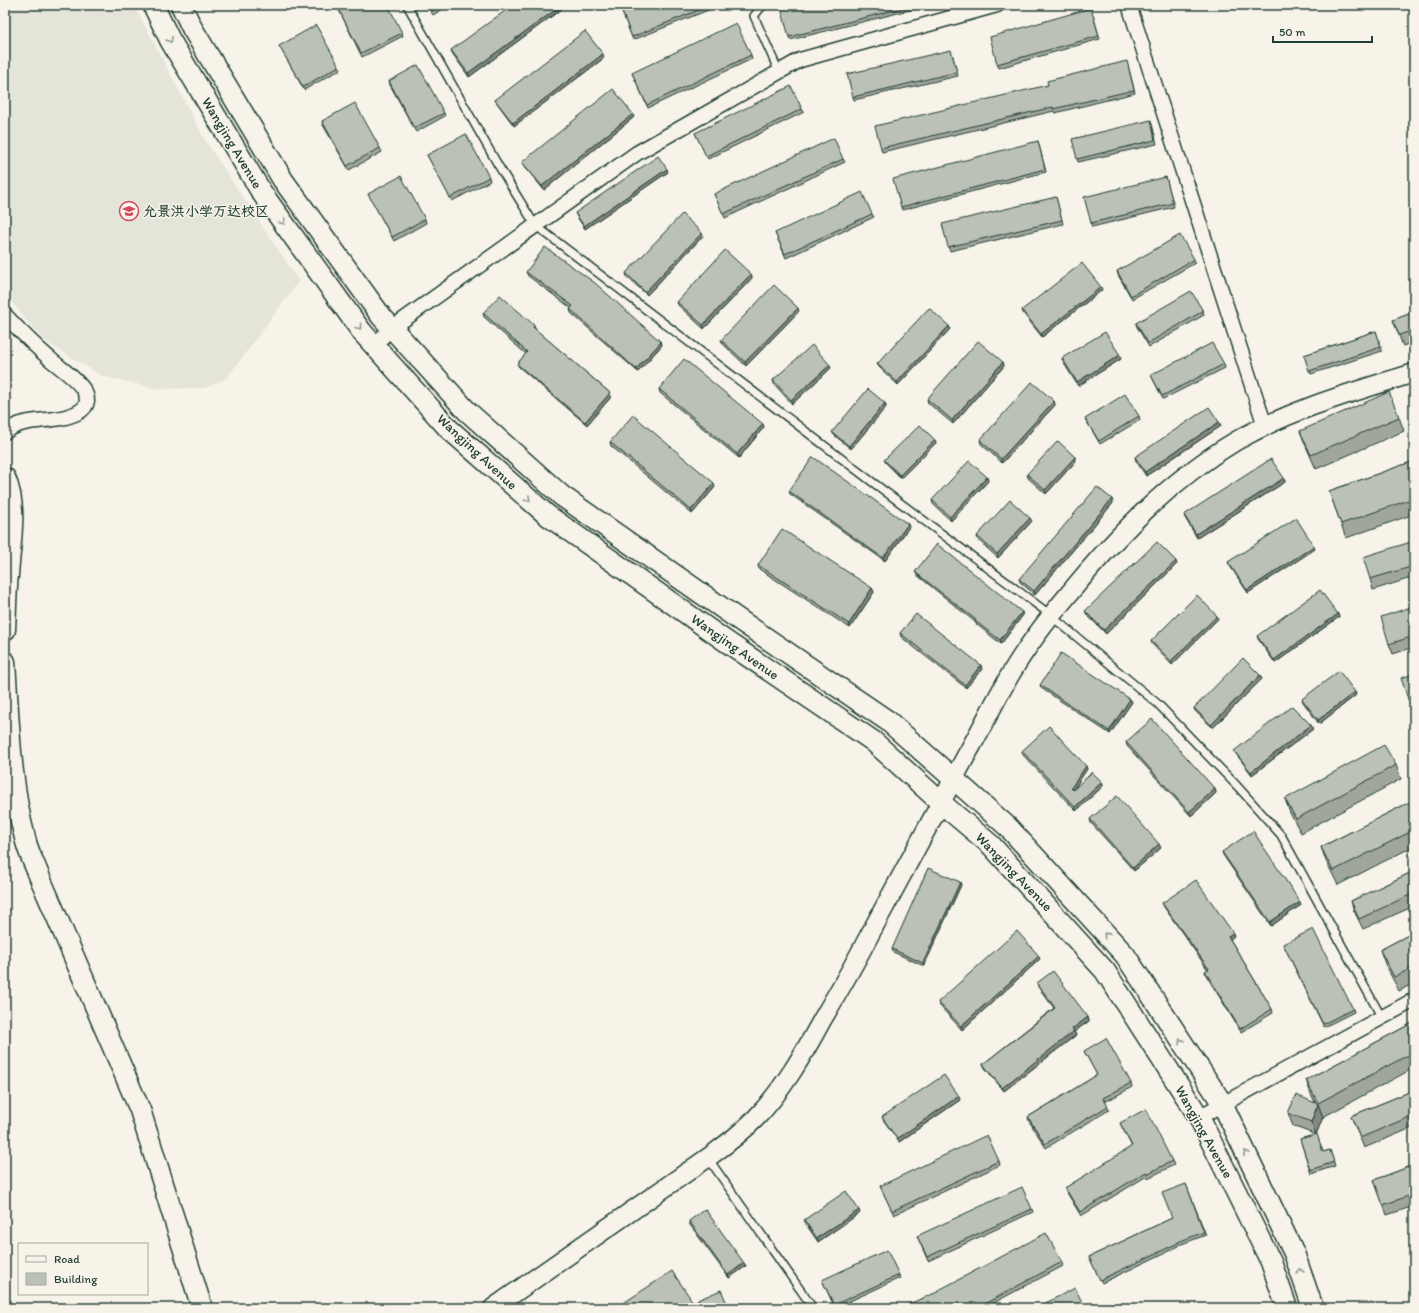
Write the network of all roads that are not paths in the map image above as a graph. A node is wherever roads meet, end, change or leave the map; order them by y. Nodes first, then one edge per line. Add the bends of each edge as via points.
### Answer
1 (153, 5) edge
2 (181, 5) edge
3 (407, 5) edge
4 (763, 5) edge
5 (997, 5) edge
6 (1129, 5) edge
7 (779, 72) junction
8 (535, 224) junction
9 (5, 315) edge
10 (392, 328) junction
11 (374, 345) junction
12 (1414, 373) edge
13 (1265, 426) junction
14 (5, 432) edge
15 (5, 478) edge
16 (1051, 615) junction
17 (5, 630) edge
18 (5, 662) edge
19 (954, 779) junction
20 (941, 802) junction
21 (1414, 1000) edge
22 (1382, 1018) junction
23 (1222, 1103) junction
24 (1199, 1117) junction
25 (708, 1158) junction
26 (202, 1308) edge
27 (493, 1308) edge
28 (813, 1308) edge
29 (1286, 1308) edge
30 (1313, 1308) edge

1 -> 11 main road, Wangjing Avenue via 170,40 262,193
2 - 10 main road, Wangjing Avenue via 192,28 283,180
3 - 8 lane via 498,165
4 - 7 lane via 754,16
5 - 7 street via 800,60
6 - 13 street
7 - 8 street via 637,153
8 - 10 street
8 - 16 lane
9 - 14 street via 78,383 87,400 83,409 69,416 28,421 17,424
10 - 11 street
10 - 19 main road, Wangjing Avenue via 466,412 562,496 888,721
11 -> 20 main road, Wangjing Avenue via 449,429 547,516 873,741
12 - 13 street via 1330,400
13 - 16 street via 1210,458 1165,492 1106,550
15 - 17 main road via 10,489 13,516
16 - 19 street via 1012,671
16 - 22 lane via 1158,704 1281,835
18 - 26 main road via 17,799 25,840 140,1110
19 - 20 street
23 -> 19 main road, Wangjing Avenue via 1125,956 1008,827
20 - 24 main road, Wangjing Avenue via 991,845 1105,971
20 - 25 street via 796,1066 756,1118
21 - 22 street
22 - 23 street
23 - 24 street
30 -> 23 main road, Wangjing Avenue via 1294,1253
24 - 29 main road, Wangjing Avenue via 1271,1262
25 - 27 street
25 - 28 lane

